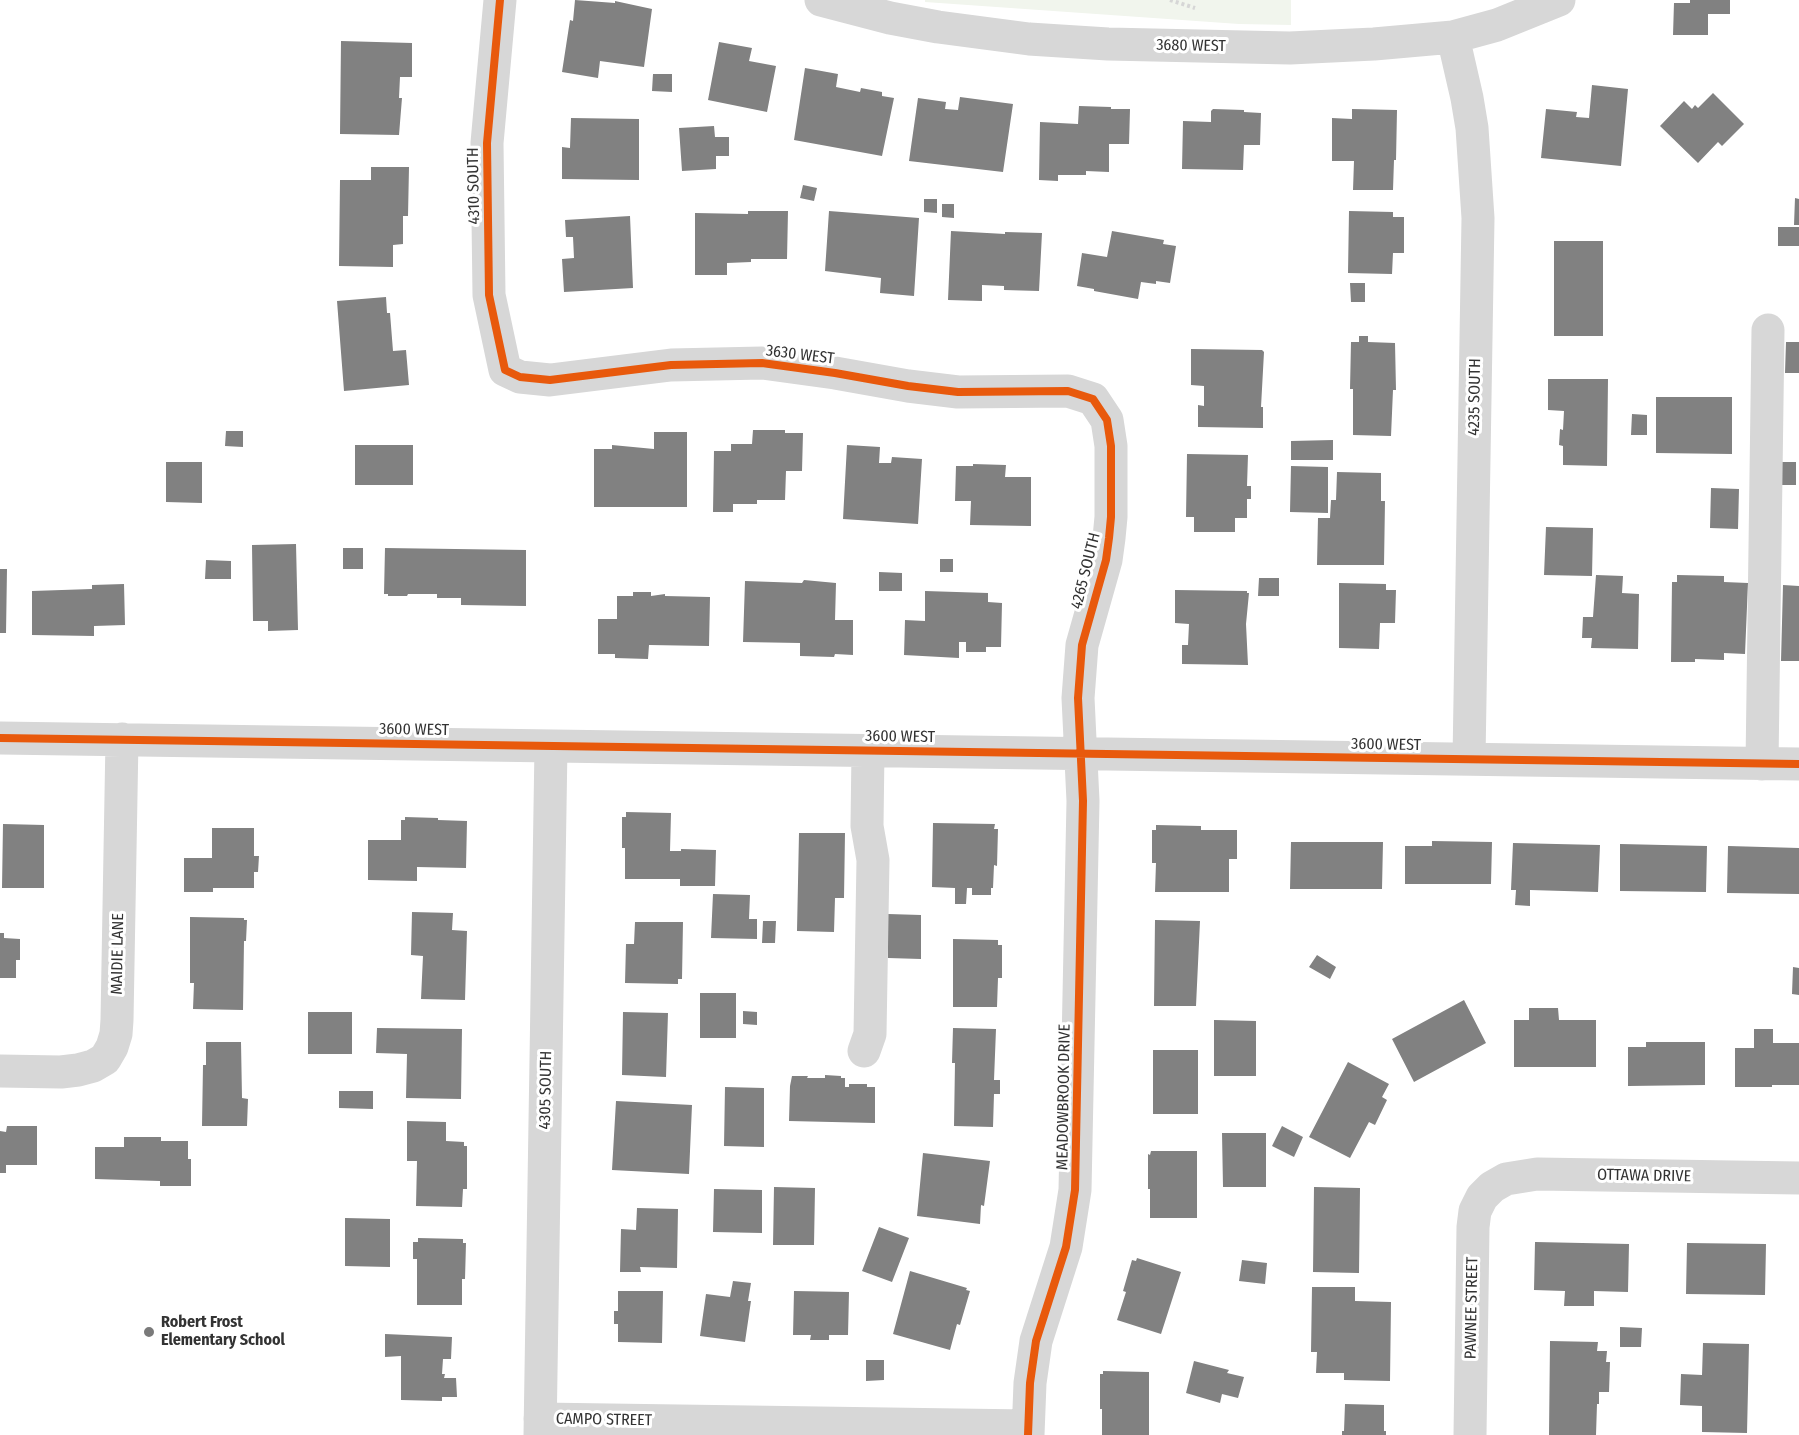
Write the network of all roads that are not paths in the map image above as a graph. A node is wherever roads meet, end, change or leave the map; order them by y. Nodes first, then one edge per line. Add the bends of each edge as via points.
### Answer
1 (500, 0) edge
2 (821, 0) edge
3 (1559, 0) edge
4 (1453, 37) junction
5 (1768, 330) dead end
6 (505, 370) joint
7 (1092, 399) joint
8 (0, 738) edge
9 (122, 740) junction
10 (551, 746) junction
11 (868, 750) junction
12 (1082, 754) junction
13 (1469, 759) junction
14 (1762, 764) junction
15 (1799, 764) edge
16 (864, 1051) dead end
17 (0, 1071) edge
18 (1799, 1178) edge
19 (1491, 1187) joint
20 (540, 1427) edge
21 (1028, 1431) edge
22 (1470, 1435) edge

1 - 6 street, 4310 SOUTH via 487,143 489,295
2 - 4 street, 3680 WEST via 938,27 1070,42 1290,48
3 - 4 street, 3680 WEST via 1497,25
4 - 13 street, 4235 SOUTH via 1472,128 1478,218
5 - 14 street
6 - 7 street, 3630 WEST via 520,377 550,380 671,365 762,363 933,389 981,393 1068,391
7 - 12 street, 4265 SOUTH via 1107,420 1110,433 1112,517 1106,560 1081,654 1078,698
8 - 9 street, 3600 WEST
9 - 10 street, 3600 WEST
9 - 17 street, MAIDIE LANE via 117,1020 112,1047 105,1059 78,1070
10 - 11 street, 3600 WEST
10 - 20 street, 4305 SOUTH
11 - 12 street, 3600 WEST
11 - 16 street via 867,826 873,860 870,1034
12 - 13 street, 3600 WEST
12 - 21 street, MEADOWBROOK DRIVE via 1076,1190 1066,1247 1036,1341
13 - 14 street, 3600 WEST
14 - 15 street, 3600 WEST
18 - 19 street, OTTAWA DRIVE via 1537,1174 1506,1179
19 - 22 street, PAWNEE STREET via 1475,1212 1473,1227
20 - 21 street, CAMPO STREET

